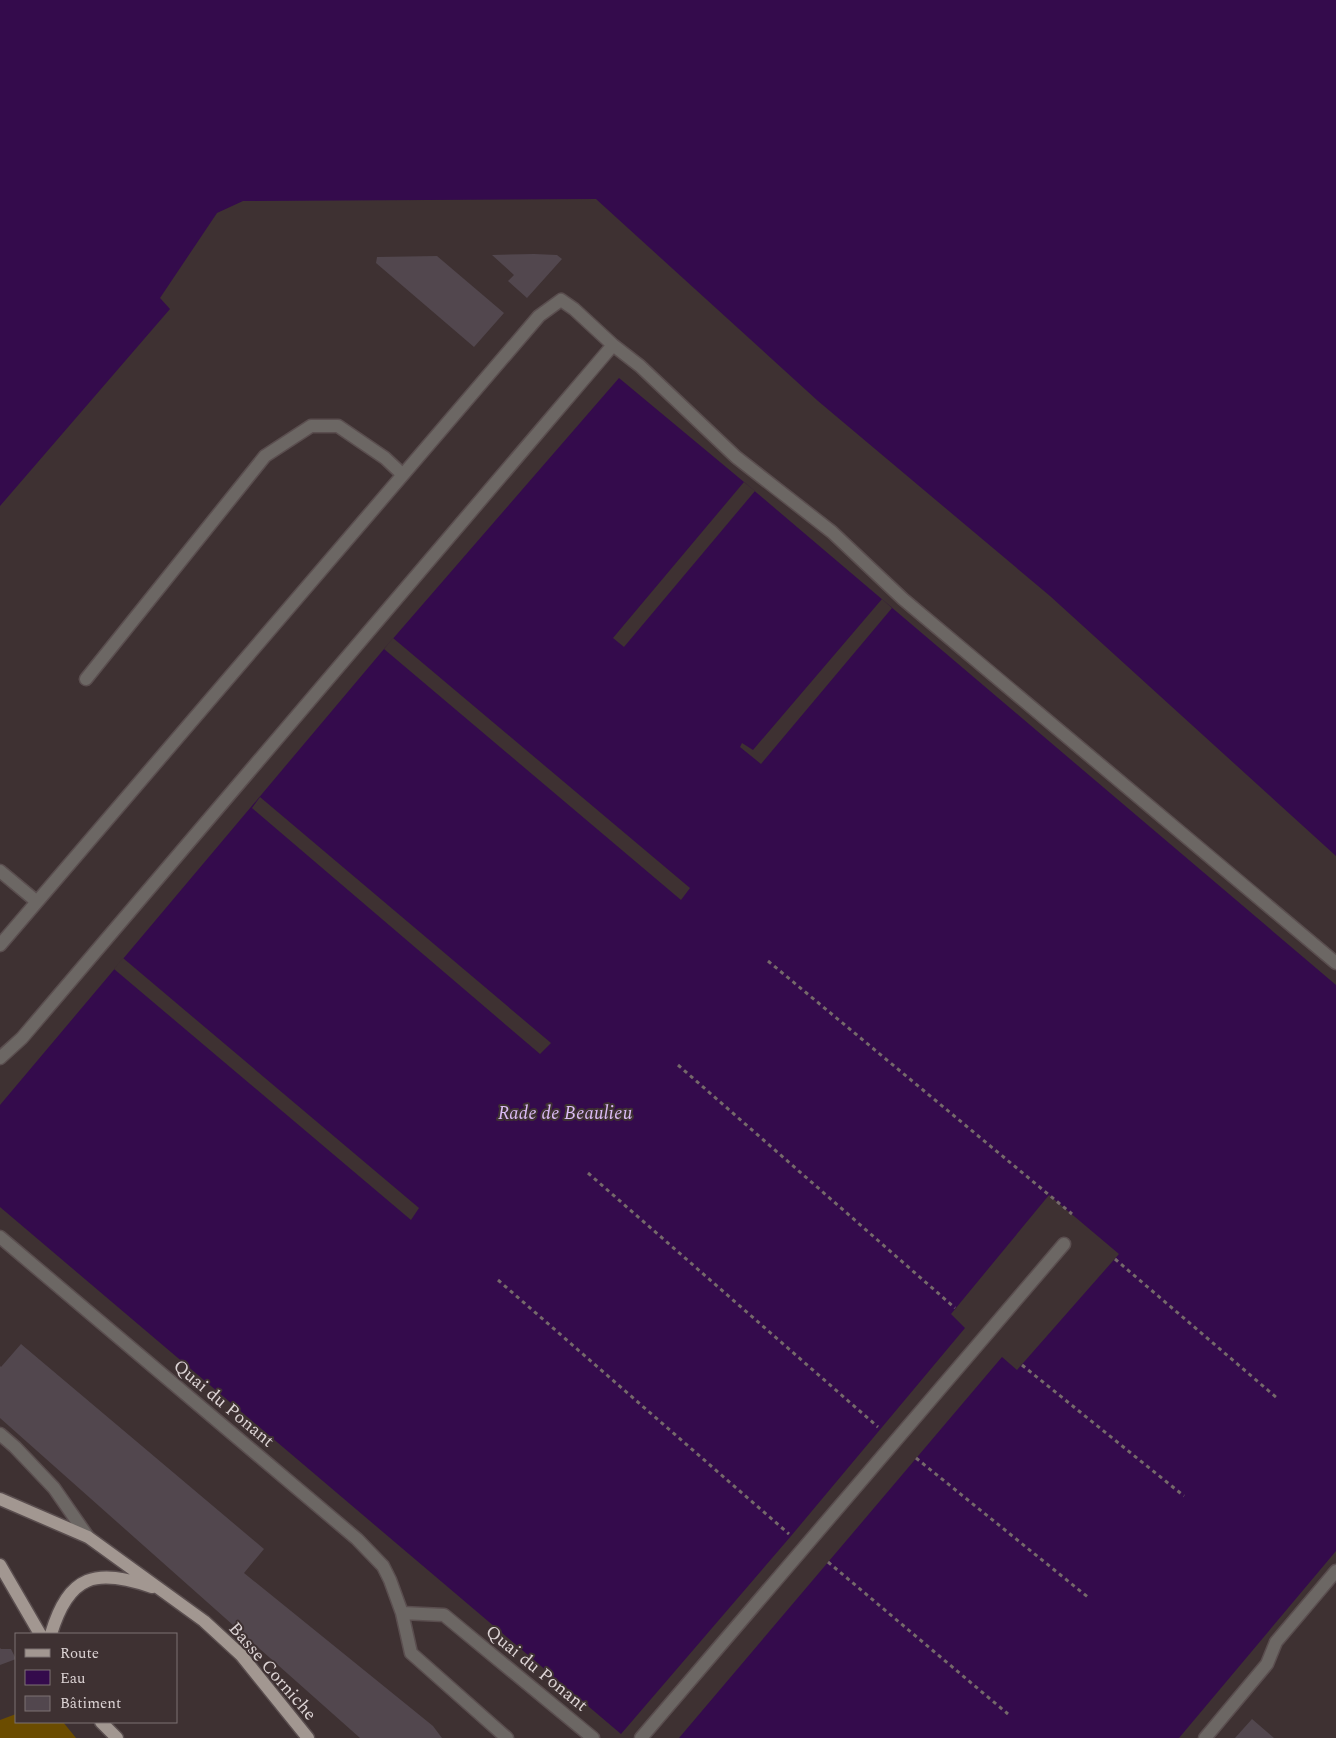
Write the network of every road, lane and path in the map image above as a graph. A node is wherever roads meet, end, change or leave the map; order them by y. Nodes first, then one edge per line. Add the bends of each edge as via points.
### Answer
1 (613, 345) junction
2 (402, 474) junction
3 (86, 680) dead end
4 (0, 871) edge
5 (36, 901) junction
6 (0, 946) edge
7 (768, 961) dead end
8 (1336, 963) edge
9 (0, 1058) edge
10 (678, 1065) dead end
11 (588, 1173) dead end
12 (1072, 1214) dead end
13 (0, 1236) edge
14 (1064, 1244) dead end
15 (1115, 1259) dead end
16 (498, 1280) dead end
17 (956, 1308) dead end
18 (1022, 1365) dead end
19 (1277, 1398) dead end
20 (880, 1429) dead end
21 (0, 1434) edge
22 (916, 1458) dead end
23 (1184, 1496) dead end
24 (0, 1499) edge
25 (791, 1536) dead end
26 (88, 1537) junction
27 (828, 1562) dead end
28 (0, 1565) edge
29 (1336, 1571) edge
30 (163, 1592) junction
31 (1089, 1598) dead end
32 (402, 1613) junction
33 (39, 1633) edge
34 (50, 1633) edge
35 (1008, 1714) dead end
36 (102, 1723) edge
37 (117, 1738) edge
38 (308, 1738) edge
39 (507, 1738) edge
40 (593, 1738) edge
41 (641, 1738) edge
42 (1205, 1738) edge

1 - 2 lane via 561,300 539,316
1 - 8 lane via 640,366 736,457 832,532 903,599
1 - 9 lane via 22,1038
2 - 3 lane via 385,458 338,426 311,426 265,456
2 - 5 lane
4 - 5 lane
5 - 6 lane
7 - 12 path
10 - 17 path
11 - 20 path
13 - 32 lane, Quai du Ponant via 357,1539 382,1566
14 - 41 lane
15 - 19 path
16 - 25 path
18 - 23 path
21 - 26 lane via 54,1488
22 - 31 path
24 - 26 main road, Basse Corniche
26 - 30 main road, Basse Corniche
27 - 35 path
28 - 33 main road
29 - 42 lane via 1276,1642 1267,1664
30 - 34 main road, Basse Corniche via 128,1579 102,1577 85,1581 71,1592
30 - 38 main road, Basse Corniche via 204,1621 241,1656
32 - 39 lane, Quai du Ponant via 411,1653
32 - 40 lane, Quai du Ponant via 444,1615
36 - 37 main road

